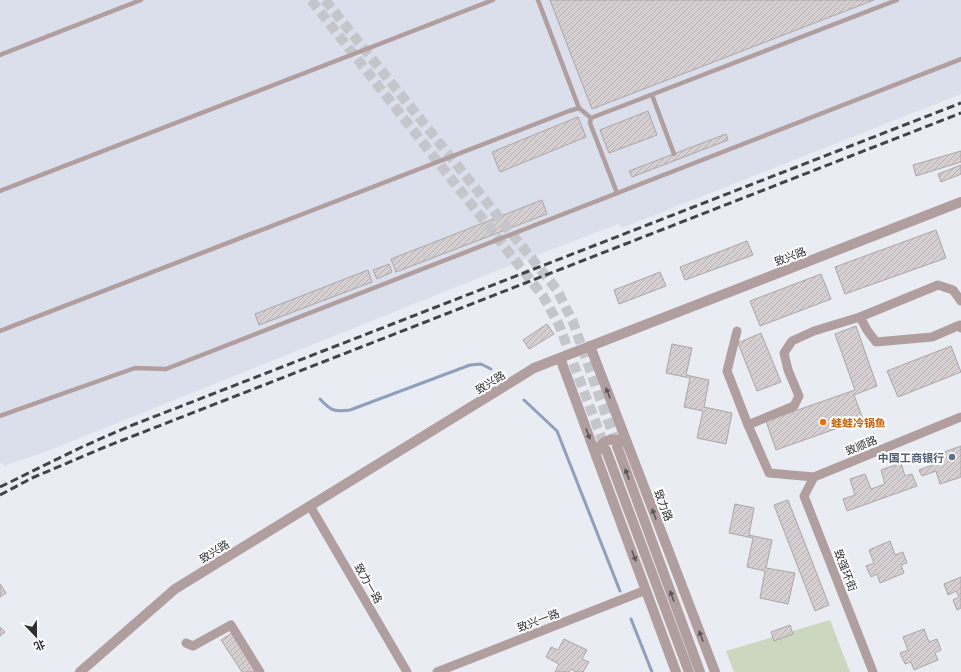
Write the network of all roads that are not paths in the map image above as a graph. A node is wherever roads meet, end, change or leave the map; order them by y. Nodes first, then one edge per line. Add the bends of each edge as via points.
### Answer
1 (141, 0) edge
2 (493, 0) edge
3 (538, 0) edge
4 (897, 0) edge
5 (0, 55) edge
6 (961, 59) edge
7 (652, 95) junction
8 (579, 108) junction
9 (591, 118) junction
10 (674, 154) dead end
11 (0, 191) edge
12 (617, 193) junction
13 (961, 202) edge
14 (961, 301) edge
15 (860, 317) junction
16 (961, 324) edge
17 (737, 331) dead end
18 (0, 332) edge
19 (590, 346) junction
20 (560, 358) junction
21 (0, 416) edge
22 (961, 418) edge
23 (748, 424) junction
24 (627, 443) junction
25 (617, 446) tunnel mouth
26 (606, 450) tunnel mouth
27 (596, 455) junction
28 (814, 477) junction
29 (310, 506) junction
30 (646, 590) junction
31 (186, 643) dead end
32 (80, 672) edge
33 (260, 672) edge
34 (407, 672) edge
35 (437, 672) edge
36 (676, 672) edge
37 (689, 672) edge
38 (700, 672) edge
39 (715, 672) edge
40 (873, 672) edge

1 - 5 lane
2 - 11 lane
3 - 8 lane
4 - 7 lane
6 - 12 lane
7 - 9 lane
7 - 10 lane
8 - 9 lane
8 - 18 lane
9 - 12 lane via 590,123
12 - 21 lane via 166,369 136,368
13 - 19 street, 致兴路
14 - 15 street via 953,290 938,286
15 - 16 street via 876,342 932,337
15 - 23 street via 814,331 792,341 784,354 799,396 794,406
17 - 23 street via 727,371
19 - 20 street, 致兴路
24 -> 19 street, 致力路
20 -> 27 street
20 - 29 street, 致兴路 via 534,368
22 - 28 street, 致顺路
23 - 28 street via 769,473
24 - 27 street via 616,439 608,440 597,448
39 -> 24 street, 致力路
38 -> 25 street
26 - 37 street
27 -> 30 street
28 - 40 street, 致强环街 via 804,496
29 - 32 street, 致兴路 via 175,589
29 - 34 street, 致力一路
30 - 35 street, 致兴一路
30 - 36 street
31 - 33 street via 193,646 231,625

